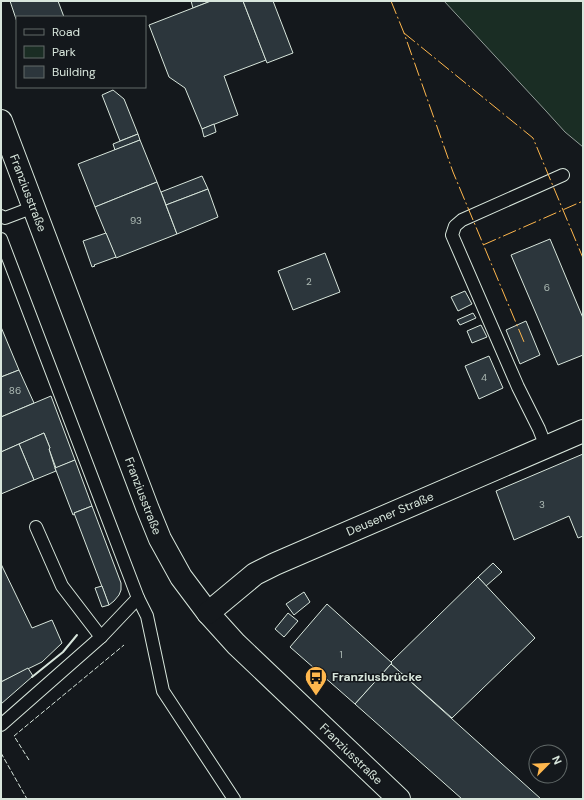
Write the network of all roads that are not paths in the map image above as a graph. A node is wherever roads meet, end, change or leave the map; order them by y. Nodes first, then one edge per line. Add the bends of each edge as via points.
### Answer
1 (1, 121) edge
2 (563, 175) dead end
3 (34, 207) junction
4 (2, 218) edge
5 (1, 239) edge
6 (583, 431) edge
7 (546, 447) junction
8 (36, 527) dead end
9 (138, 598) junction
10 (208, 613) junction
11 (101, 637) junction
12 (1, 725) edge
13 (234, 799) edge
14 (399, 799) edge

1 - 3 main road, Franziusstraße
2 - 7 lane via 462,220 455,226 452,235
3 - 4 lane
3 - 10 main road, Franziusstraße via 160,539 181,577
5 - 9 lane
6 - 7 main road, Deusener Straße
7 - 10 main road, Deusener Straße via 268,567 255,574
8 - 11 lane via 62,586
9 - 11 lane
9 - 13 lane via 147,616 163,691
10 - 14 main road, Franziusstraße via 236,644
11 - 12 lane

